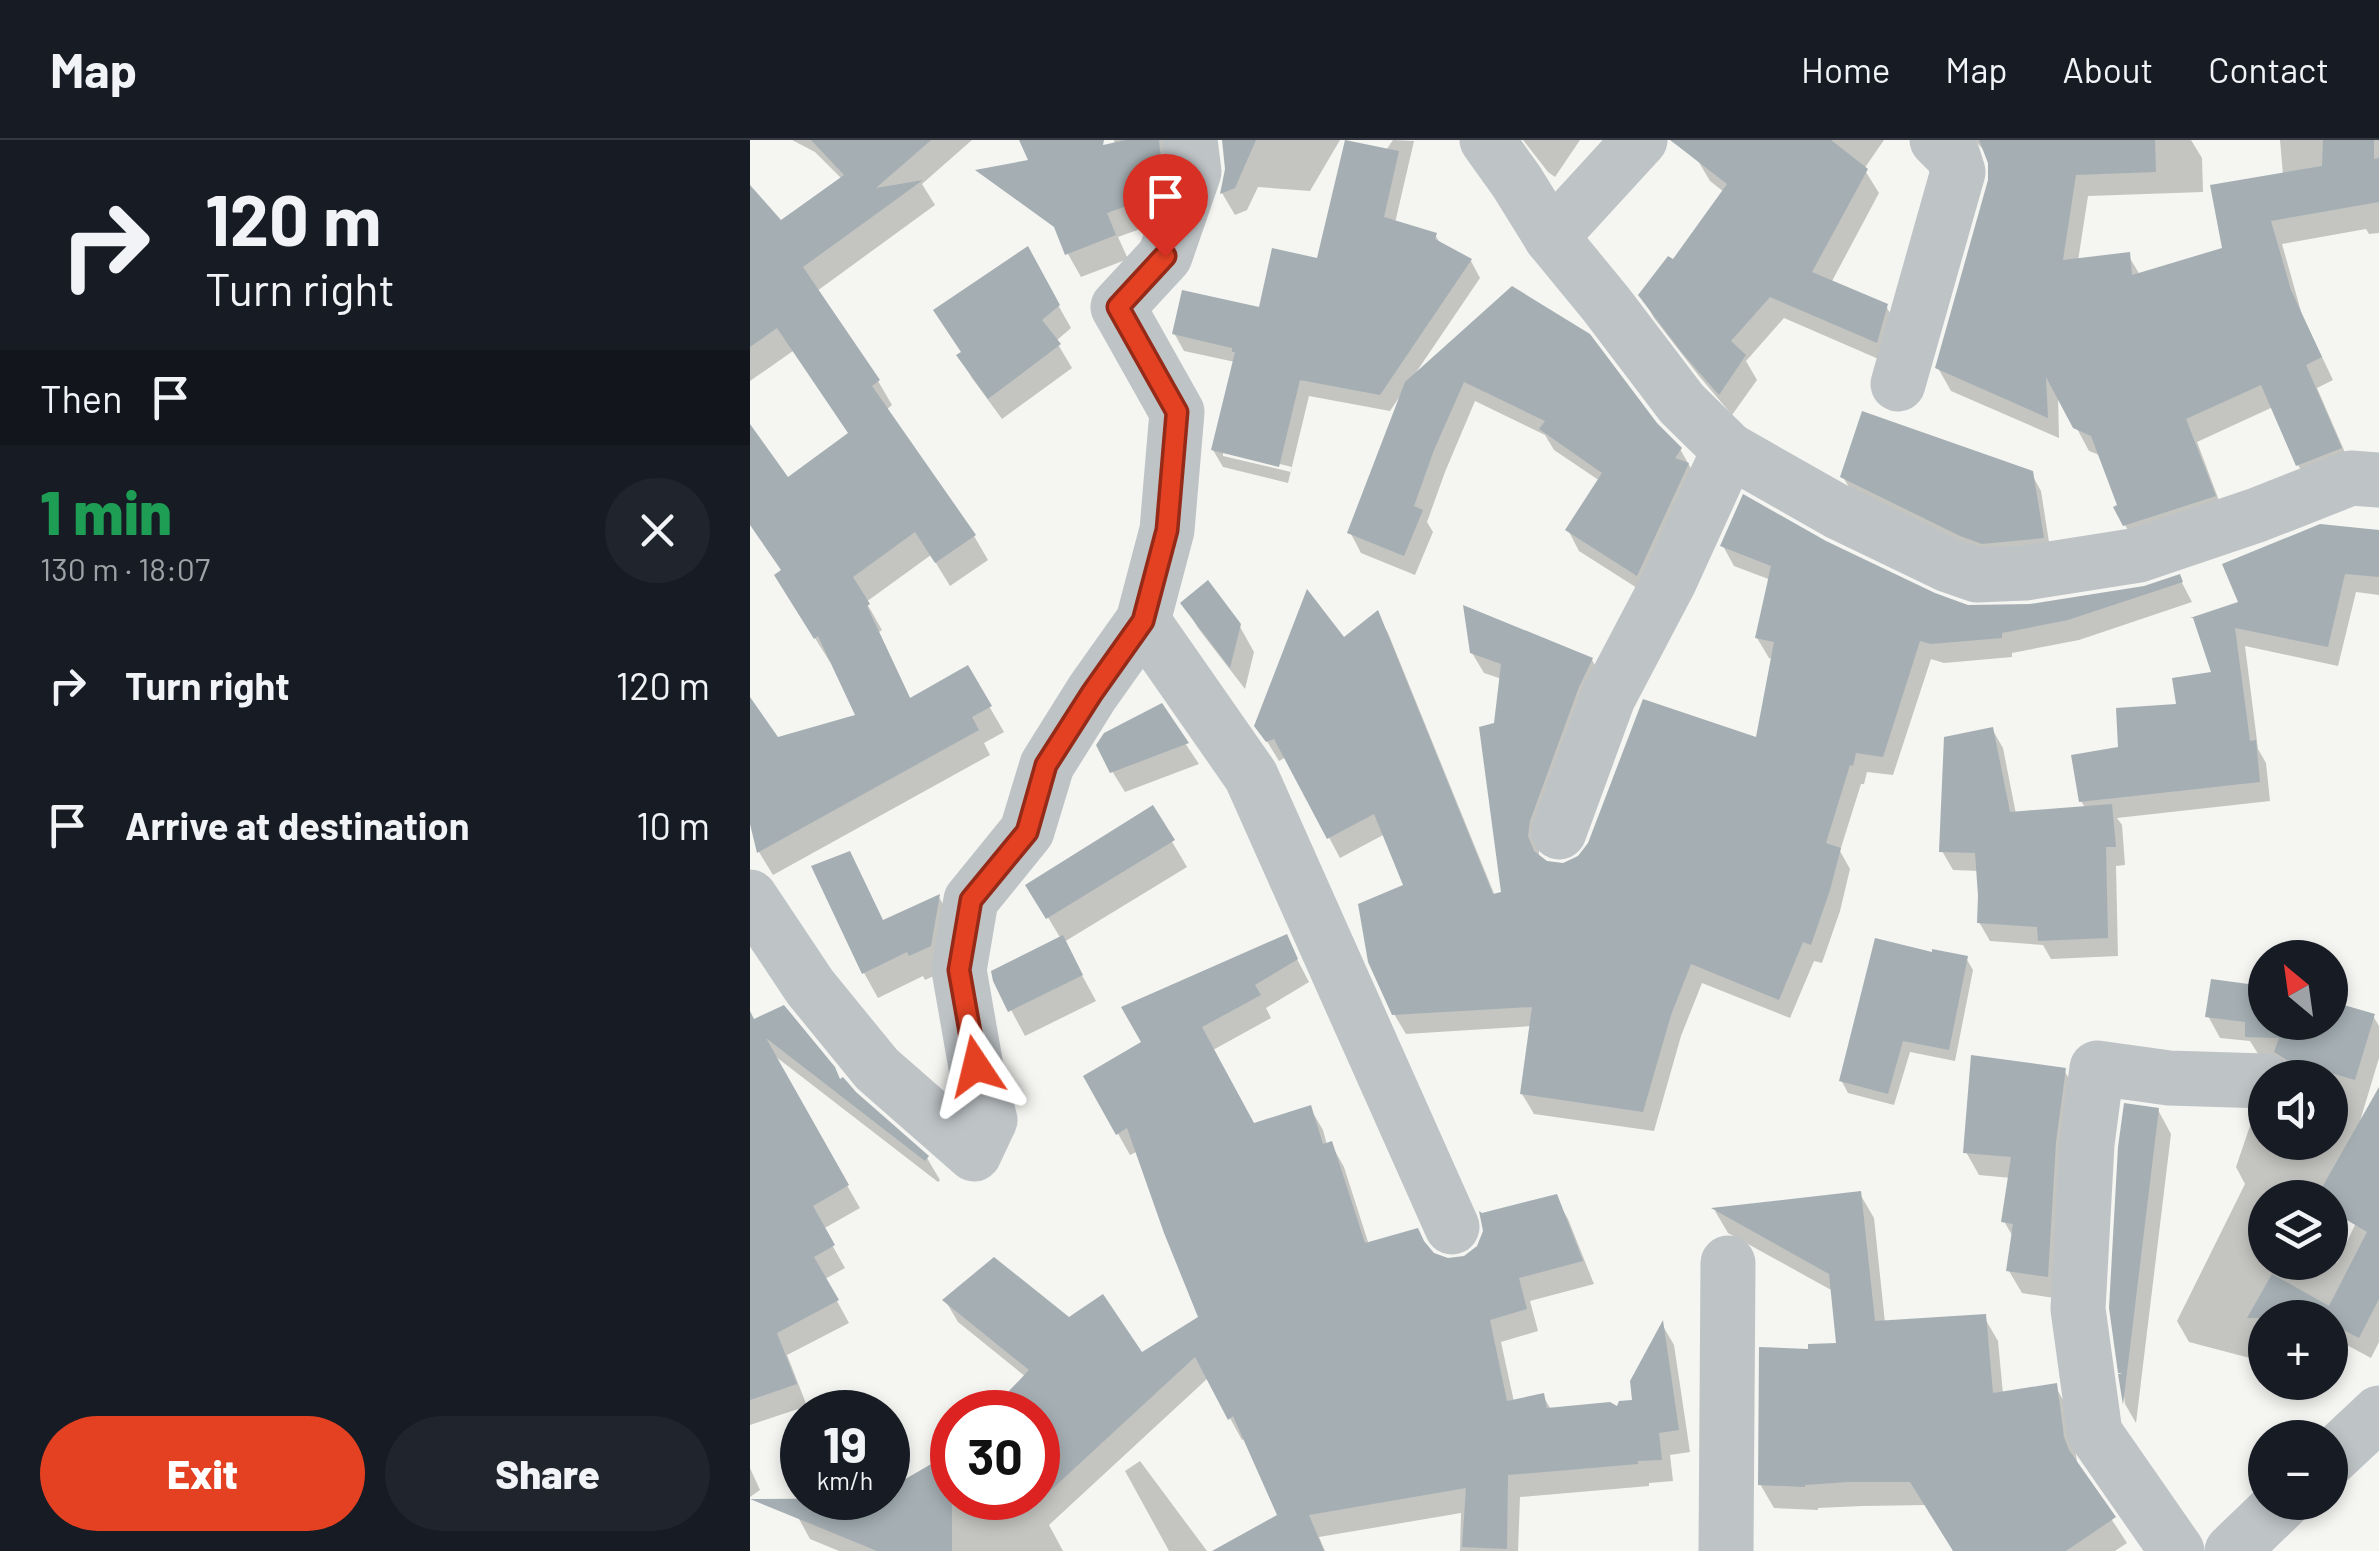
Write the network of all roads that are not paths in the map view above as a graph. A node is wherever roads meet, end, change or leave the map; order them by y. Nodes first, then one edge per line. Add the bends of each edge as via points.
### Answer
1 (1190, 140) edge
2 (1487, 140) edge
3 (1640, 140) edge
4 (1937, 140) edge
5 (1551, 236) junction
6 (1898, 384) dead end
7 (1729, 450) junction
8 (2379, 480) edge
9 (1143, 621) junction
10 (1559, 832) dead end
11 (750, 897) edge
12 (2248, 1080) edge
13 (1452, 1227) dead end
14 (1728, 1263) dead end
15 (2379, 1413) edge
16 (2348, 1442) edge
17 (2264, 1520) edge
18 (1726, 1551) edge
19 (2177, 1551) edge
20 (2232, 1551) edge

1 - 9 street via 1194,172 1165,256 1118,307 1177,412 1167,530
2 - 5 street
3 - 5 street
4 - 6 street via 1958,172
5 - 7 street via 1682,404
7 - 8 street via 1840,512 1977,575 2139,555 2351,478
7 - 10 street via 1608,698
9 - 11 street via 1046,765 1027,832 971,900 959,970 990,1120 974,1154 877,1069 810,987
9 - 13 street via 1251,776
12 - 19 street via 2097,1068 2078,1309 2095,1433
14 - 18 street
15 - 16 street
17 - 20 street

